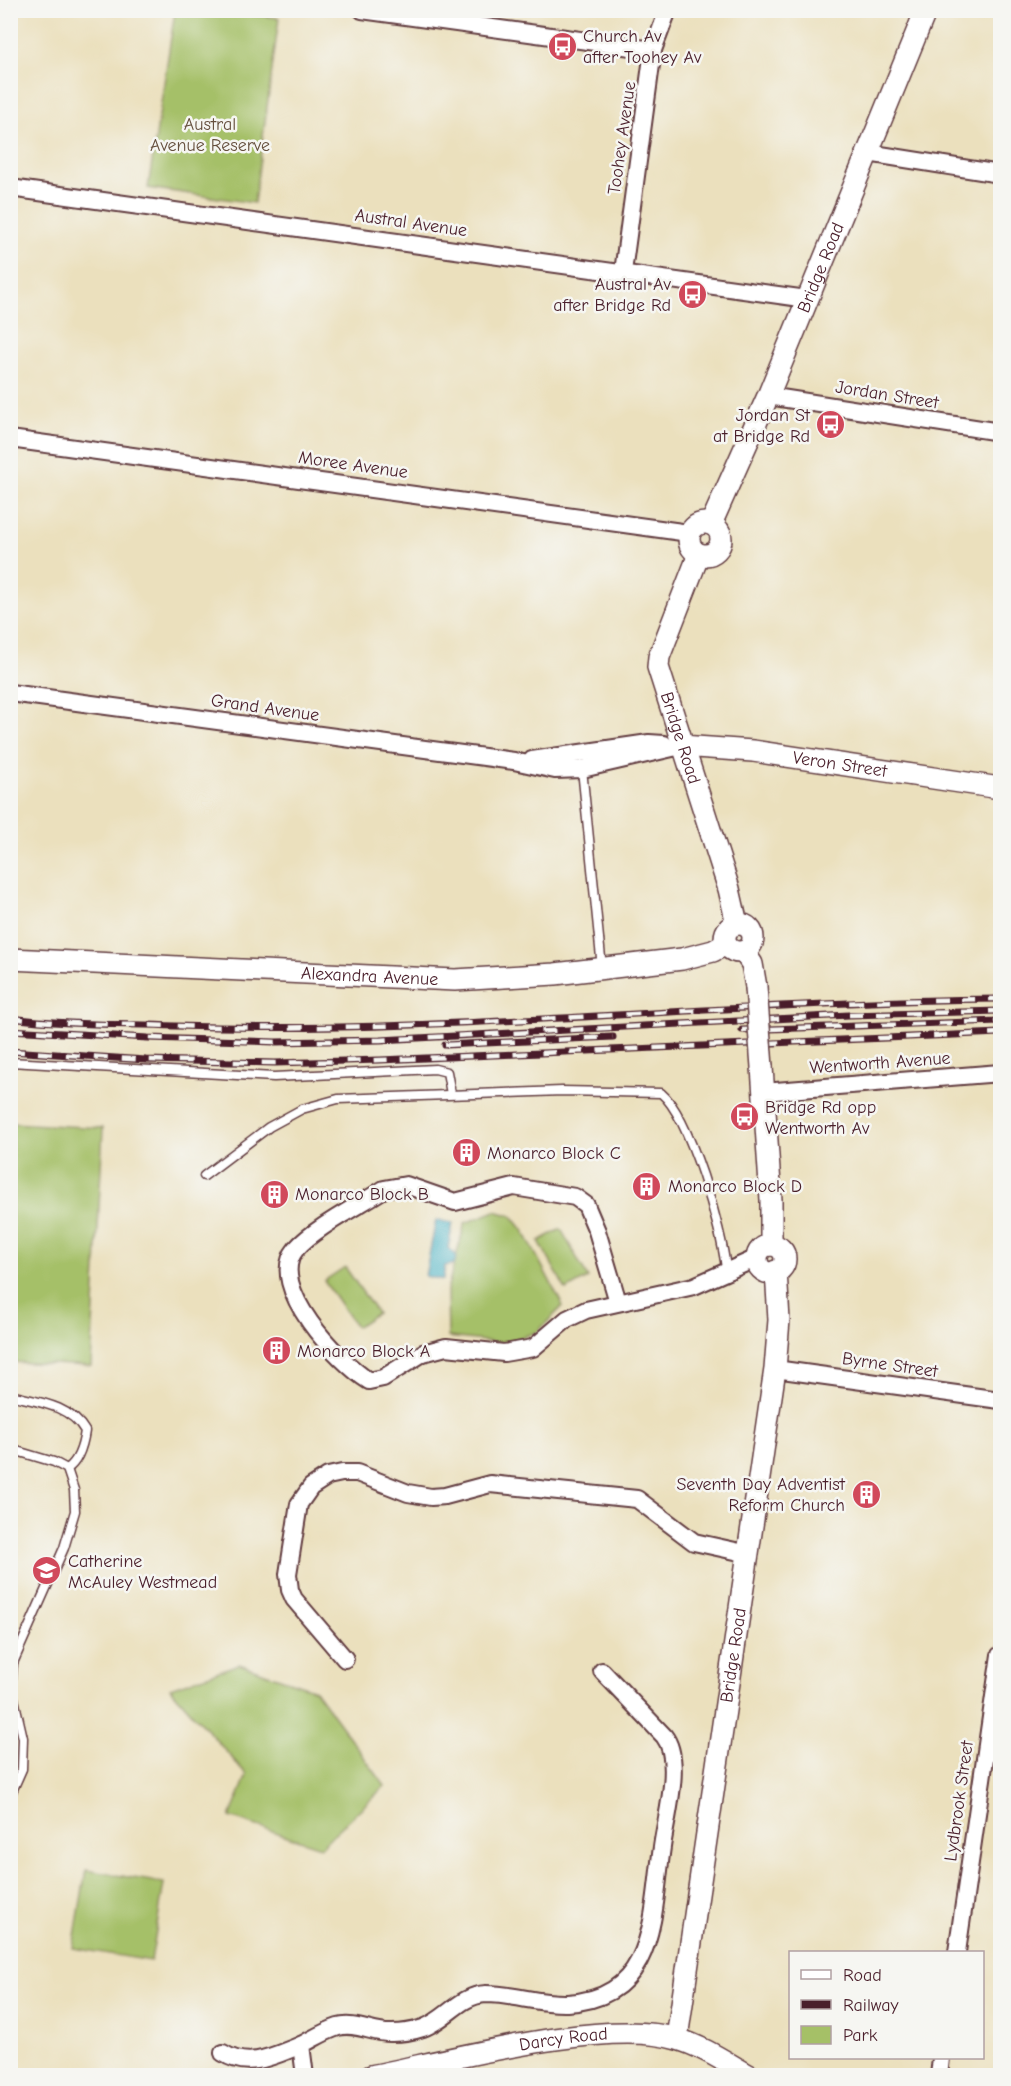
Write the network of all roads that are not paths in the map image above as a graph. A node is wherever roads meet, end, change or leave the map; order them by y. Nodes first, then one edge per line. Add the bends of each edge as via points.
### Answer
1 (362, 10) edge
2 (668, 10) edge
3 (926, 10) edge
4 (653, 50) junction
5 (868, 153) junction
6 (1000, 174) edge
7 (10, 188) edge
8 (623, 272) junction
9 (807, 299) junction
10 (768, 396) junction
11 (1000, 432) edge
12 (10, 439) edge
13 (711, 524) junction
14 (689, 533) junction
15 (699, 554) junction
16 (10, 693) edge
17 (681, 746) junction
18 (514, 761) junction
19 (582, 769) junction
20 (1000, 788) edge
21 (735, 948) junction
22 (10, 959) edge
23 (602, 969) junction
24 (10, 1062) edge
25 (1000, 1073) edge
26 (763, 1092) junction
27 (451, 1094) junction
28 (204, 1176) dead end
29 (764, 1252) junction
30 (726, 1269) junction
31 (618, 1302) junction
32 (775, 1369) junction
33 (10, 1395) edge
34 (1000, 1400) edge
35 (10, 1449) edge
36 (67, 1469) junction
37 (749, 1554) junction
38 (1000, 1655) edge
39 (345, 1659) dead end
40 (602, 1671) dead end
41 (10, 1796) edge
42 (957, 1951) edge
43 (677, 2038) junction
44 (301, 2045) junction
45 (223, 2053) dead end
46 (941, 2059) edge
47 (305, 2076) edge
48 (371, 2076) edge
49 (750, 2076) edge
50 (939, 2076) edge

1 - 4 street
2 - 4 street, Toohey Avenue
3 - 5 street, Bridge Road
4 - 8 street, Toohey Avenue
5 - 6 street
5 - 9 street, Bridge Road
7 - 8 street, Austral Avenue
8 - 9 street, Austral Avenue
9 - 10 street, Bridge Road
10 - 11 street, Jordan Street
10 - 13 street, Bridge Road
12 - 14 street, Moree Avenue
13 - 14 street via 698,524
13 - 15 street via 721,536 719,547 710,554
14 - 15 street via 690,546
15 - 17 street, Bridge Road via 659,657 658,668
16 - 18 street, Grand Avenue
17 - 18 street, Grand Avenue via 649,743
17 - 19 street, Grand Avenue
17 - 20 street, Veron Street via 753,751
17 - 21 street, Bridge Road via 729,889 737,924 726,932
18 - 19 street, Grand Avenue via 555,770
19 - 23 lane
21 - 23 street, Alexandra Avenue
21 - 26 street, bridge via 752,964
22 - 23 street, Alexandra Avenue via 455,980
24 - 27 lane via 274,1077 435,1069 447,1072
25 - 26 street, Wentworth Avenue
26 - 29 street via 771,1200
27 - 28 lane via 338,1099 302,1109 269,1127
27 - 30 lane via 661,1094 671,1102 687,1138 719,1230
29 - 30 street
29 - 32 street, Bridge Road via 779,1248 784,1256 783,1265 776,1271 779,1320
30 - 31 street via 694,1286
31 - 31 street via 608,1260 586,1205 575,1197 536,1189 514,1187 455,1202 418,1187 394,1186 322,1229 297,1248 290,1262 291,1283 303,1312 331,1350 369,1381 382,1378 423,1353 446,1347 495,1353 533,1348 567,1319
32 - 34 street, Byrne Street
32 - 37 street, Bridge Road
33 - 36 lane via 60,1408 79,1421 85,1431 83,1443 75,1464
35 - 36 lane
36 - 41 lane via 75,1511 55,1569 13,1663 11,1686 24,1738 22,1769
37 - 39 street via 694,1542 637,1499 490,1484 431,1497 408,1493 357,1473 328,1476 311,1487 298,1504 288,1574 294,1599
37 - 43 street, Bridge Road
38 - 42 street, Lydbrook Street
40 - 44 street via 664,1736 673,1754 652,1908 637,1969 625,1983 584,2000 554,2002 483,1994 468,1998 423,2028 391,2033 338,2027
43 - 48 street, Darcy Road via 620,2033 565,2039
43 - 49 street, Darcy Road
44 - 45 street via 257,2061 245,2062
44 - 47 street
46 - 50 street

